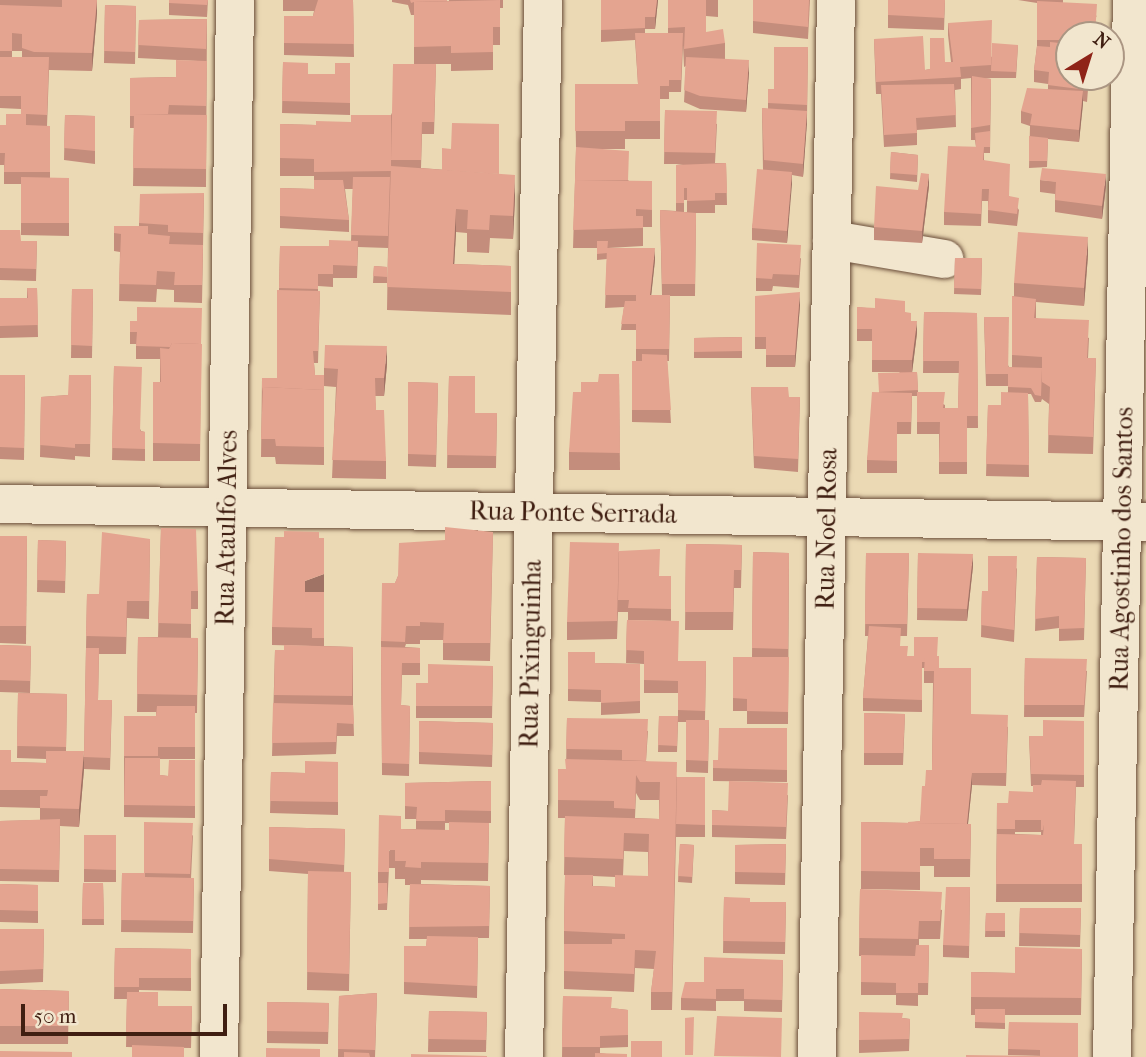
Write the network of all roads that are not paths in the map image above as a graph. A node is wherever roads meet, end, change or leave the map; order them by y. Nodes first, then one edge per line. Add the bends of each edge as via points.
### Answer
1 (235, 0) edge
2 (543, 0) edge
3 (836, 0) edge
4 (1132, 0) edge
5 (832, 240) junction
6 (944, 260) dead end
7 (0, 504) edge
8 (227, 508) junction
9 (534, 512) junction
10 (827, 517) junction
11 (1134, 522) edge
12 (219, 1057) edge
13 (524, 1057) edge
14 (817, 1057) edge
15 (1112, 1057) edge

1 - 8 street, Rua Ataulfo Alves
2 - 9 street, Rua Pixinguinha
3 - 5 street, Rua Noel Rosa
4 - 11 street, Rua Agostinho dos Santos
5 - 6 street
5 - 10 street, Rua Noel Rosa
7 - 8 street, Rua Ponte Serrada
8 - 9 street, Rua Ponte Serrada
8 - 12 street, Rua Ataulfo Alves
9 - 10 street, Rua Ponte Serrada
9 - 13 street, Rua Pixinguinha
10 - 11 street, Rua Ponte Serrada
10 - 14 street, Rua Noel Rosa
11 - 15 street, Rua Agostinho dos Santos

